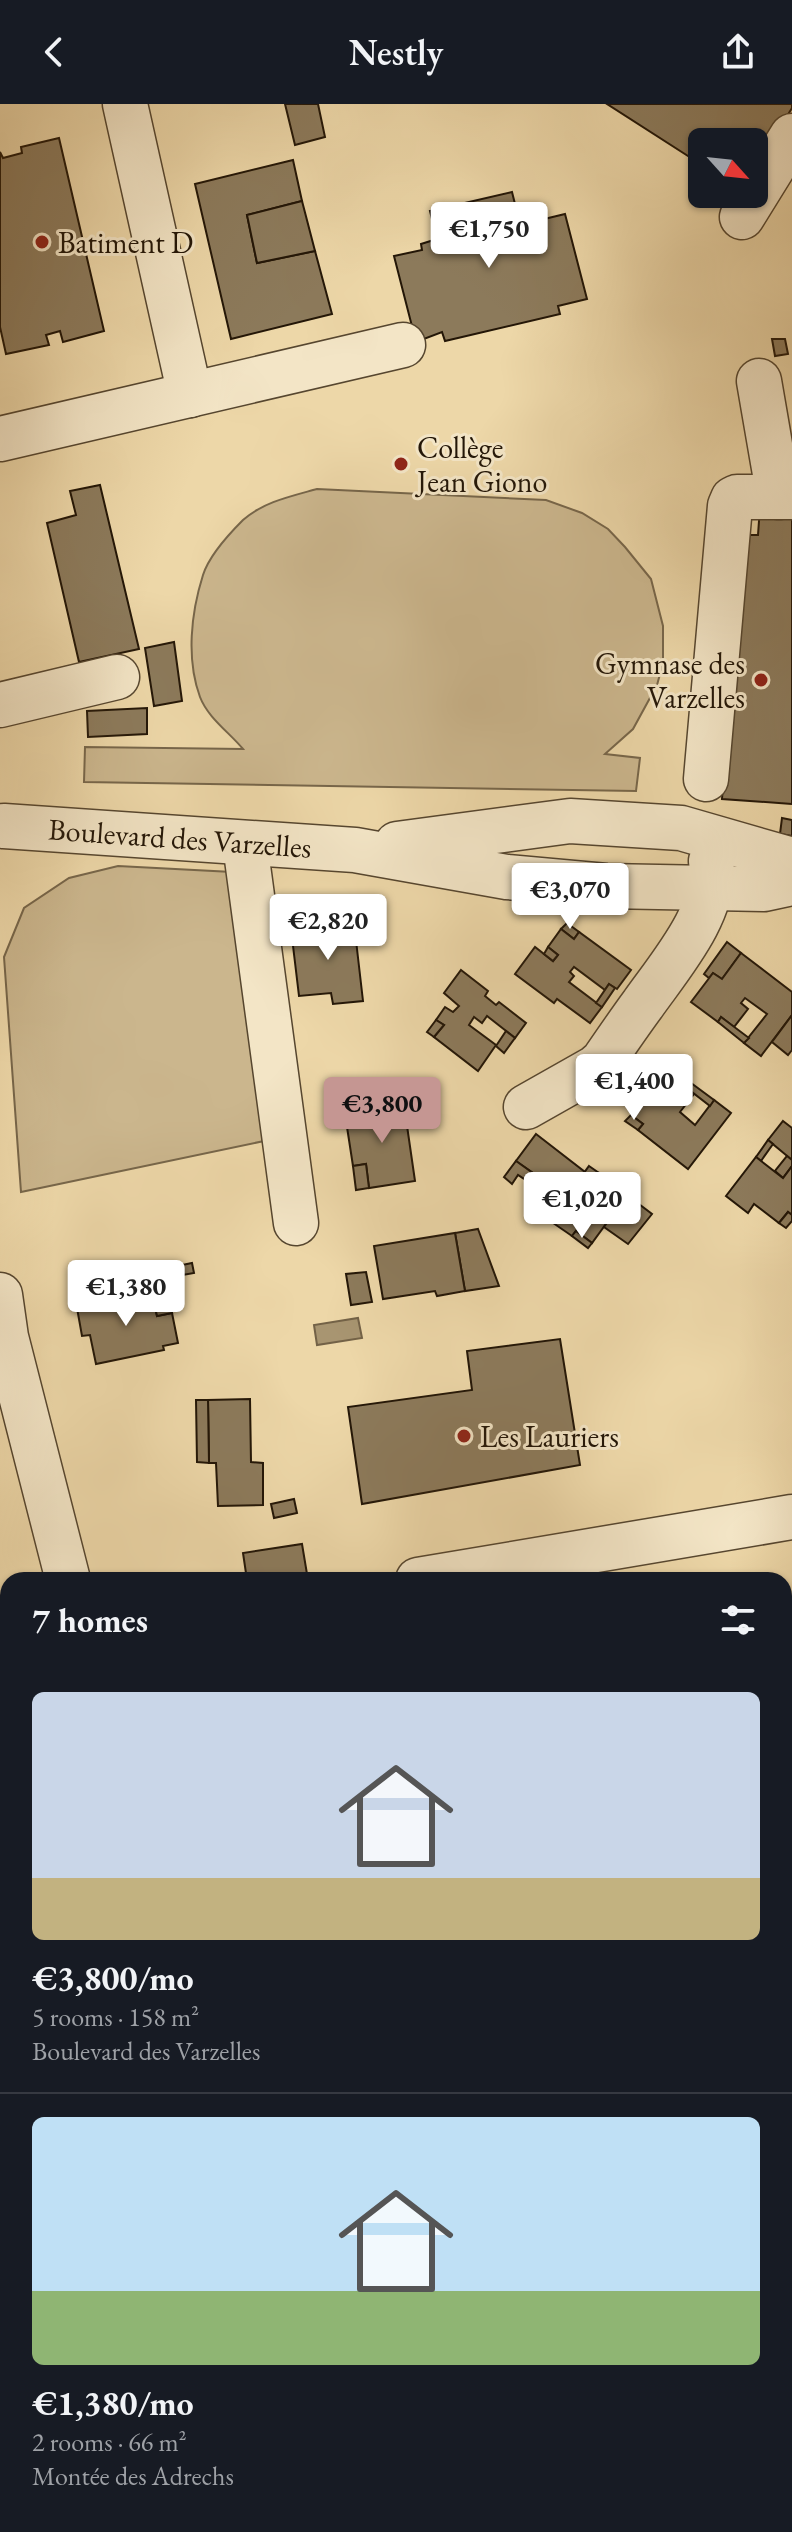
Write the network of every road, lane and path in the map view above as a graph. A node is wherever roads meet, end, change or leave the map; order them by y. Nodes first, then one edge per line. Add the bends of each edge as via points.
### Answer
1 (125, 104) edge
2 (792, 136) edge
3 (742, 217) dead end
4 (403, 345) dead end
5 (759, 381) dead end
6 (190, 395) junction
7 (0, 439) edge
8 (786, 497) edge
9 (117, 677) dead end
10 (0, 705) edge
11 (706, 779) dead end
12 (1, 829) edge
13 (511, 829) junction
14 (696, 831) junction
15 (245, 844) junction
16 (355, 850) junction
17 (792, 860) edge
18 (507, 877) junction
19 (792, 883) edge
20 (709, 889) junction
21 (526, 1107) dead end
22 (296, 1223) dead end
23 (0, 1295) edge
24 (792, 1517) edge
25 (66, 1572) edge
26 (465, 1572) edge

1 - 6 street
2 - 3 street
4 - 6 street
5 - 8 street
6 - 7 street
8 - 11 street via 737,497 730,506
9 - 10 street
12 - 15 street, Boulevard des Varzelles
13 - 14 street, Boulevard des Varzelles via 570,821
13 - 16 street, Boulevard des Varzelles
13 - 18 street via 500,856
14 - 17 street, Boulevard des Varzelles
14 - 20 street via 712,865
15 - 16 street, Boulevard des Varzelles
15 - 22 street
16 - 18 street, Boulevard des Varzelles
18 - 20 street, Boulevard des Varzelles
19 - 20 street, Boulevard des Varzelles
20 - 21 street via 686,946 603,1061
23 - 25 street
24 - 26 street

